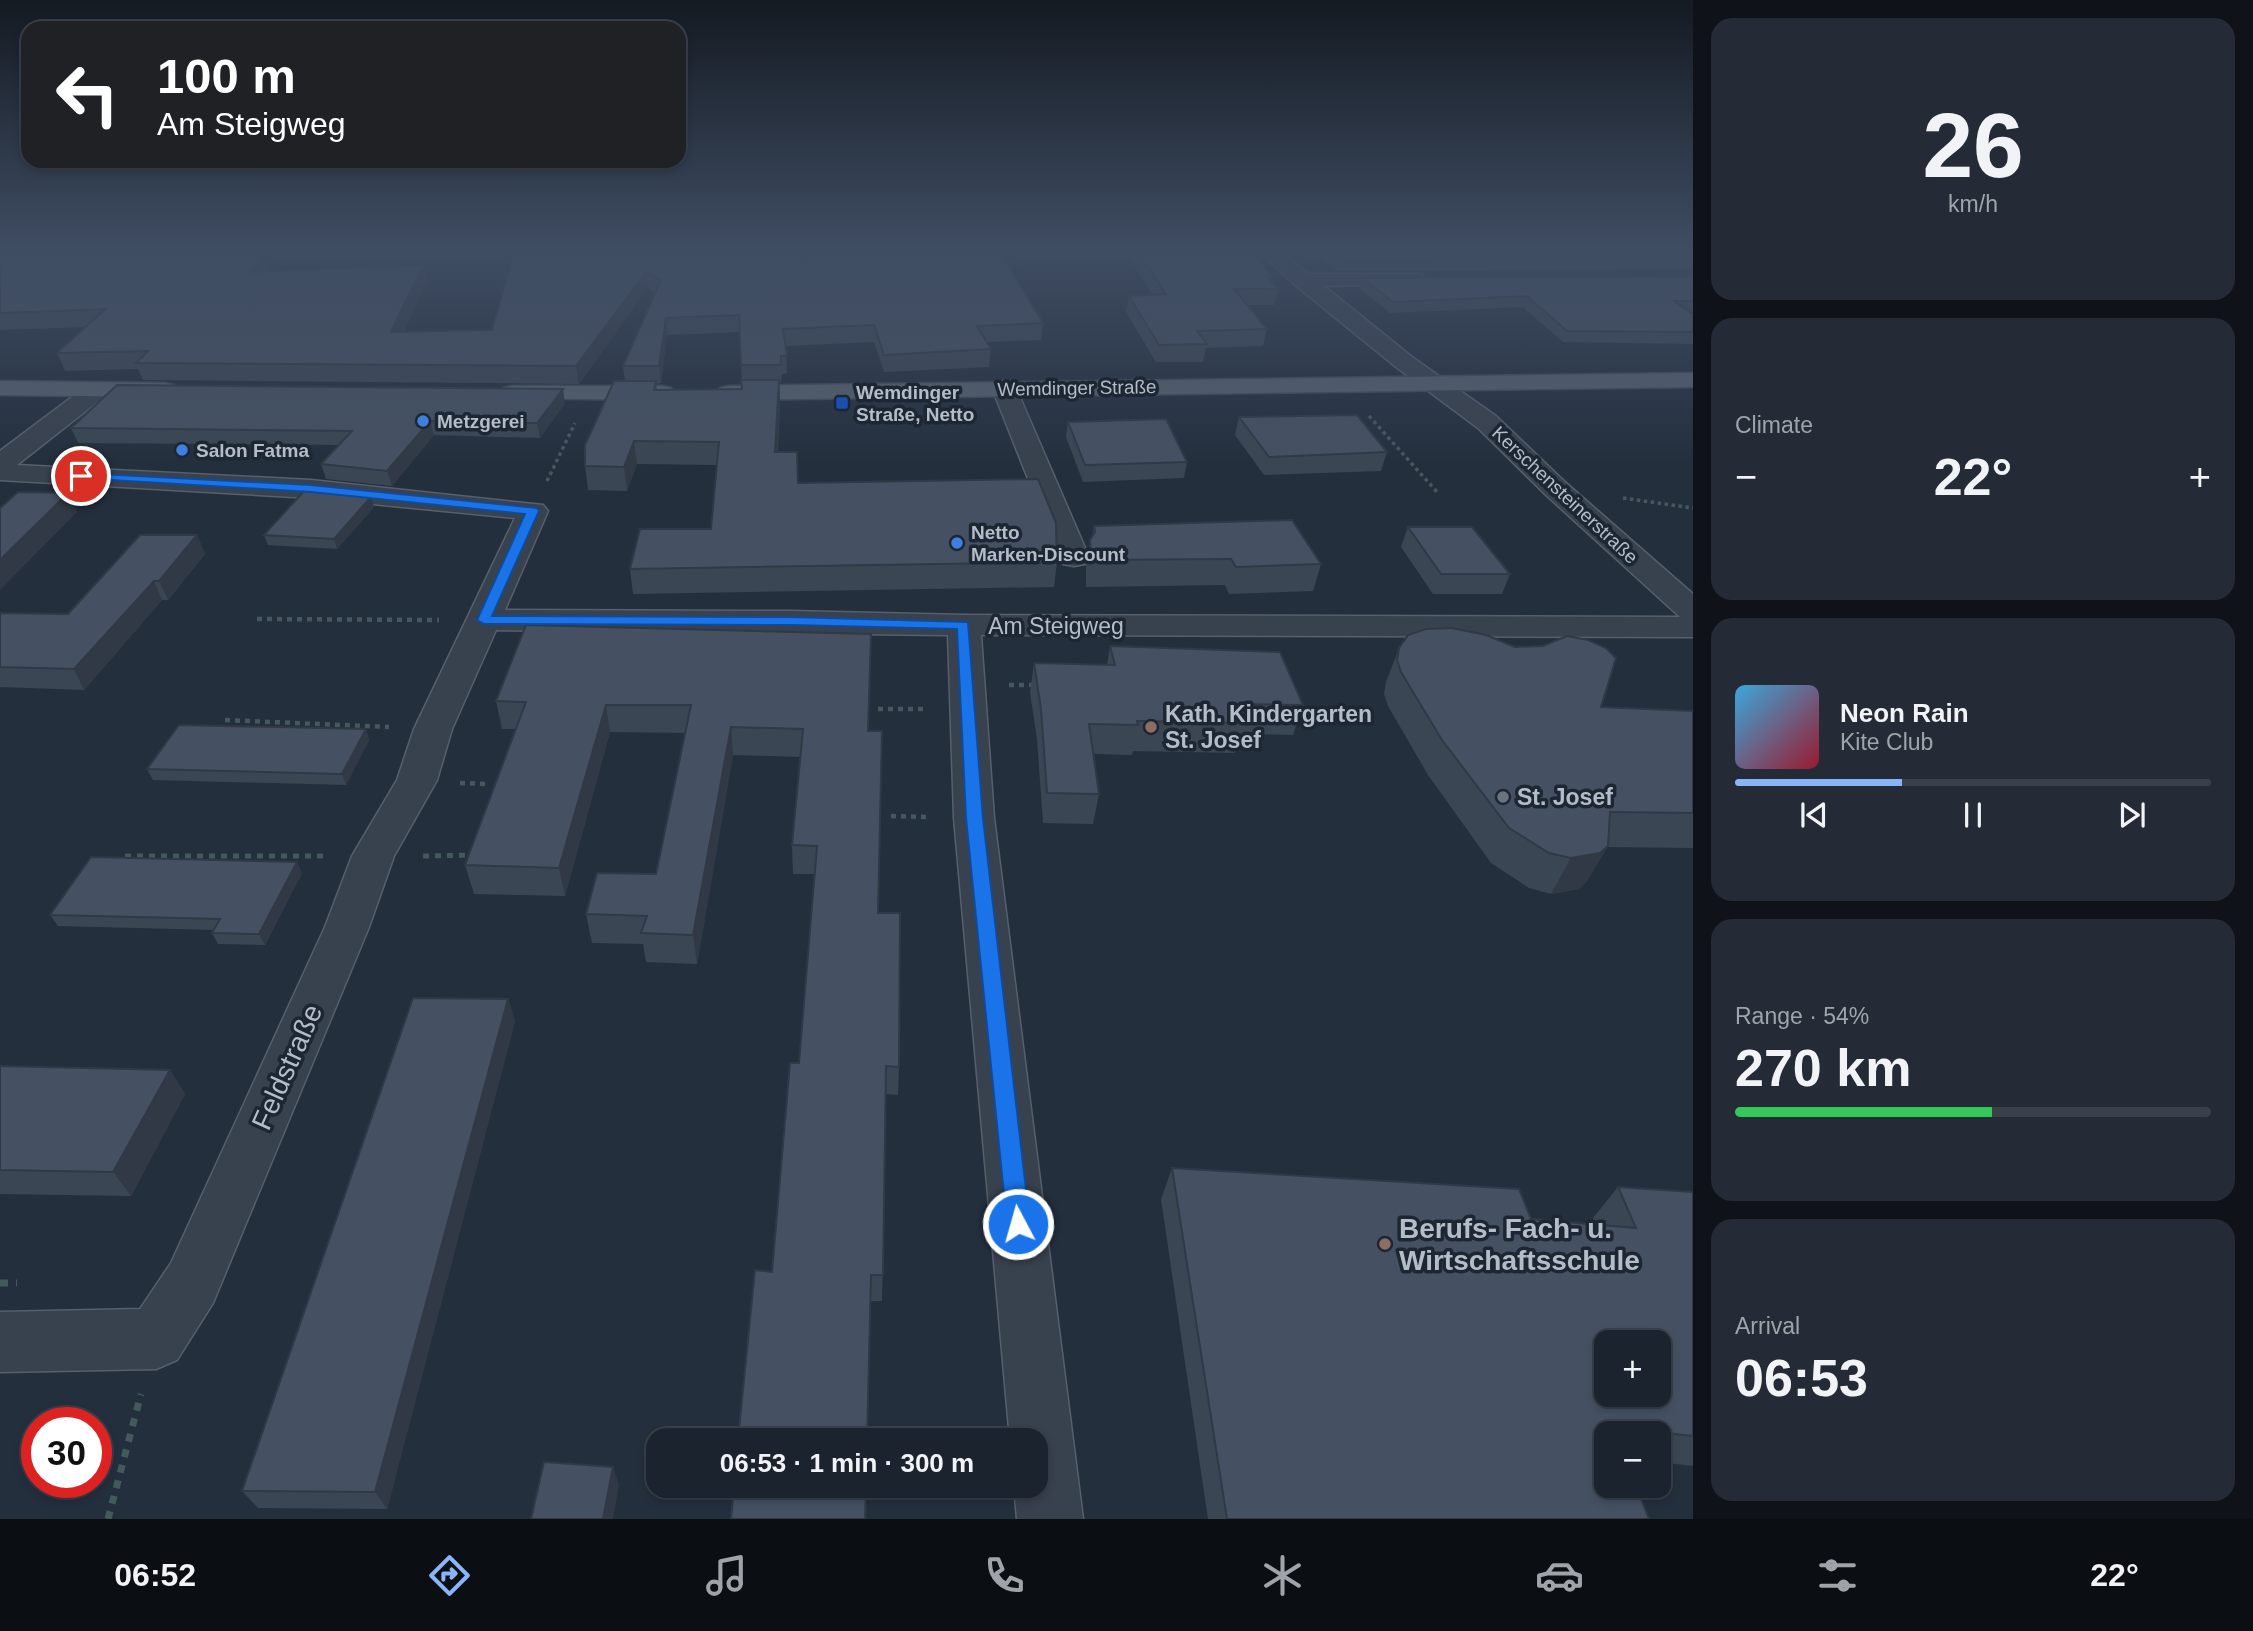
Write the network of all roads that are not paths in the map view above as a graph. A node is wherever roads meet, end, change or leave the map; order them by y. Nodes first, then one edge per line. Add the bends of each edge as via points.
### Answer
1 (1351, 320) edge
2 (1693, 380) edge
3 (1435, 382) junction
4 (0, 388) edge
5 (1004, 388) junction
6 (97, 390) junction
7 (192, 390) edge
8 (485, 394) edge
9 (0, 464) edge
10 (0, 472) edge
11 (1074, 558) dead end
12 (1693, 611) edge
13 (484, 620) junction
14 (964, 625) junction
15 (1693, 627) edge
16 (0, 1342) edge
17 (1050, 1519) edge

1 - 3 street, Kerschensteinerstraße
2 - 3 main road, Wemdinger Straße
3 - 5 main road, Wemdinger Straße
3 - 12 street, Kerschensteinerstraße via 1487,422
4 - 6 main road
5 - 8 main road, Wemdinger Straße
5 - 11 street
6 - 7 main road
6 - 9 street
10 - 13 street via 311,489 533,511
13 - 14 street, Am Steigweg
13 - 16 street, Feldstraße via 433,729 417,780 373,856 338,948 192,1283 156,1339
14 - 15 street, Am Steigweg
14 - 17 street via 974,818

